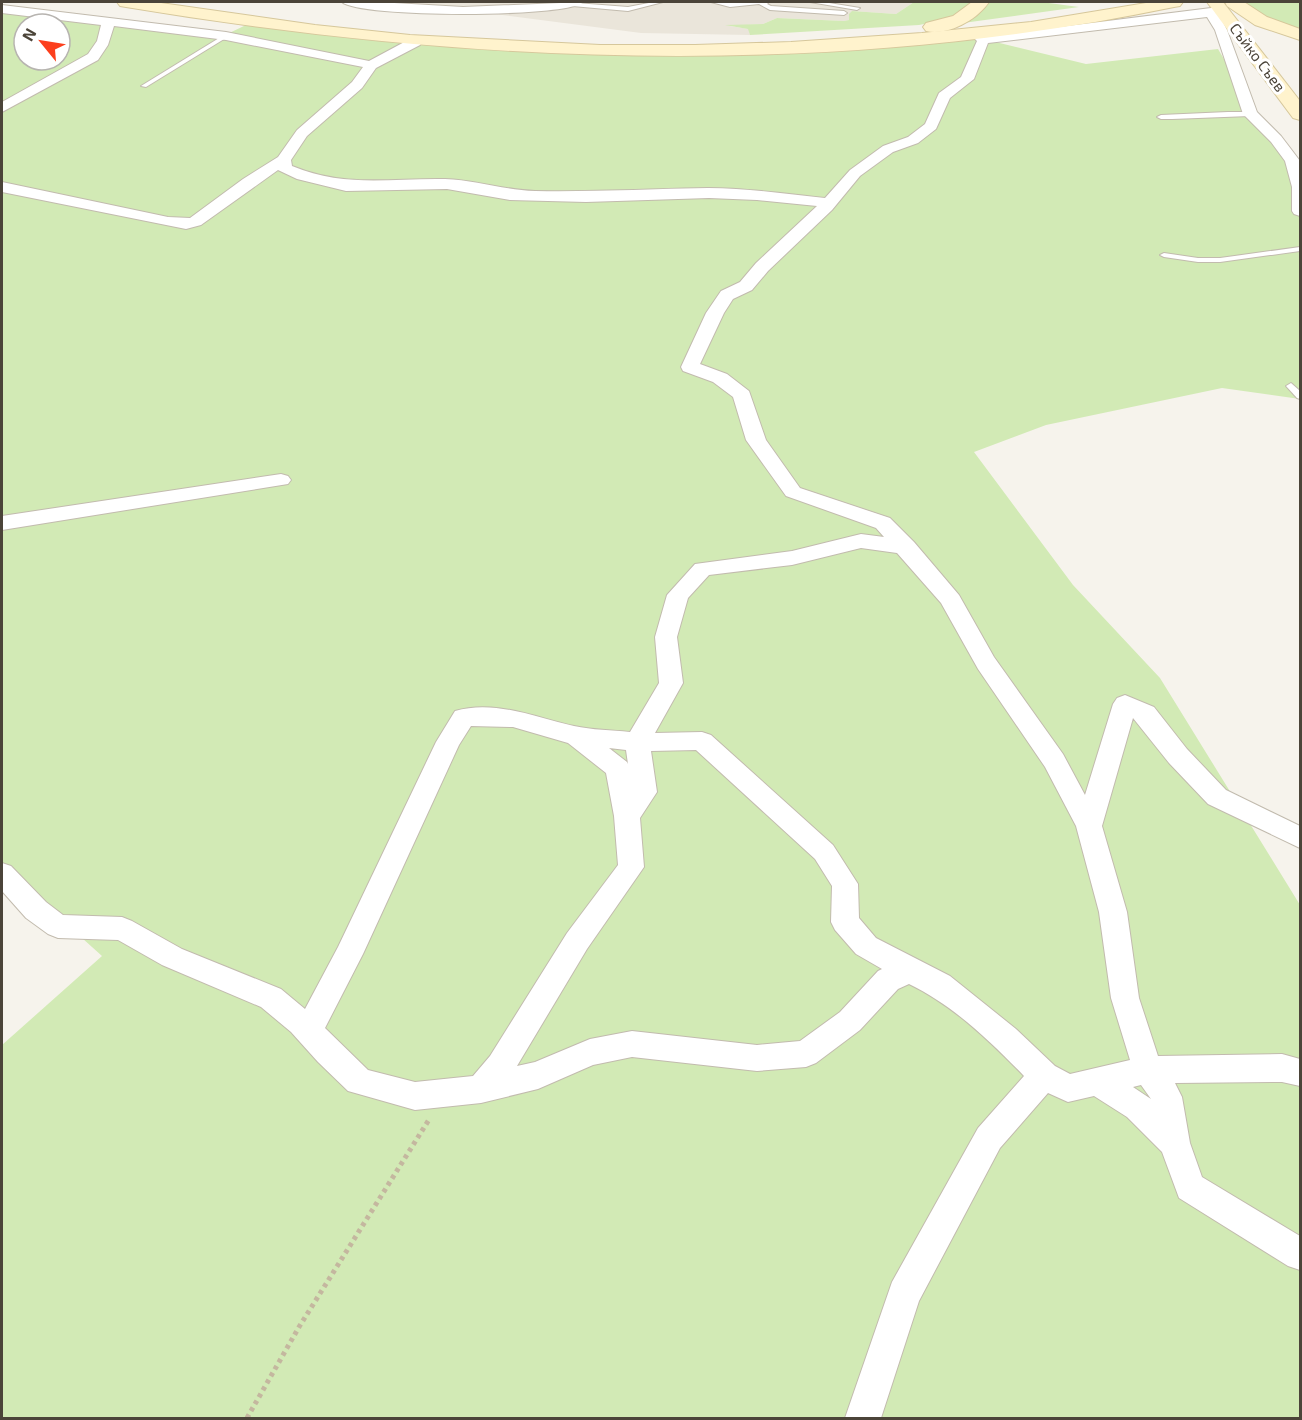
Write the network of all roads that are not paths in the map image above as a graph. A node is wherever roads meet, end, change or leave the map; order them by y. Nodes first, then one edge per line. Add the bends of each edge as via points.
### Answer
1 (126, 2) edge
2 (174, 2) edge
3 (348, 2) edge
4 (578, 2) edge
5 (660, 2) edge
6 (714, 2) edge
7 (759, 2) edge
8 (765, 2) edge
9 (813, 2) edge
10 (980, 2) edge
11 (1133, 2) edge
12 (1171, 2) edge
13 (563, 4) junction
14 (1074, 4) dead end
15 (1223, 5) edge
16 (430, 6) edge
17 (857, 8) dead end
18 (2, 9) edge
19 (844, 13) dead end
20 (108, 23) junction
21 (883, 34) junction
22 (226, 36) junction
23 (980, 37) junction
24 (415, 42) junction
25 (1298, 44) edge
26 (1262, 46) junction
27 (371, 65) junction
28 (144, 86) dead end
29 (1300, 87) edge
30 (2, 108) edge
31 (1250, 114) junction
32 (1300, 114) edge
33 (1161, 117) dead end
34 (282, 160) junction
35 (2, 187) edge
36 (829, 203) junction
37 (1300, 211) edge
38 (1300, 249) edge
39 (1164, 255) dead end
40 (1291, 386) dead end
41 (1300, 396) edge
42 (281, 480) dead end
43 (2, 523) edge
44 (906, 546) junction
45 (576, 736) junction
46 (637, 742) junction
47 (627, 816) junction
48 (1089, 826) junction
49 (1300, 838) edge
50 (2, 874) edge
51 (910, 971) junction
52 (308, 1031) junction
53 (1148, 1070) junction
54 (1300, 1072) edge
55 (1044, 1076) junction
56 (1097, 1081) junction
57 (481, 1089) junction
58 (1174, 1143) junction
59 (1300, 1254) edge
60 (863, 1419) edge

1 - 24 main road
2 - 21 main road via 346,27 485,39 673,43
3 - 16 street
4 - 13 street
5 - 13 lane via 621,9
6 - 7 lane
7 - 8 lane
7 - 19 lane via 770,8
9 - 17 lane
10 - 21 main road via 970,14 951,23
11 - 14 main road
11 - 21 main road via 987,25
12 - 23 main road
13 - 16 street via 469,12
15 - 23 street
15 - 25 main road via 1261,21
15 - 26 main road, Съйко Съев
15 - 31 street via 1221,30
18 - 20 street
20 - 22 street
20 - 30 street via 93,57
22 - 27 street
22 - 28 lane
23 - 24 main road via 756,49 579,50
23 - 36 street via 968,79 944,96 931,126 913,140 888,149 855,173
24 - 27 street
25 - 26 main road
26 - 29 main road, Съйко Съев
26 - 32 main road, Съйко Съев
27 - 34 street via 357,85 302,133
31 - 33 lane
31 - 37 street via 1292,161 1300,187
34 - 35 street via 201,219 186,224
34 - 36 street via 285,169 302,176 346,186 447,184 510,195 586,197 709,193
36 - 44 street via 746,286 727,295 690,367 720,378 742,395 756,441 793,492 883,523
38 - 39 lane via 1220,260
40 - 41 lane
42 - 43 street
44 - 46 street via 861,541 792,558 703,568 678,595 666,637 671,683
44 - 48 street via 951,600 986,663 1054,761
45 - 46 street
45 - 47 street via 618,769
45 - 52 street via 513,718 464,717 448,742 350,954
46 - 47 street via 644,792
46 - 51 street via 702,741 824,852 845,884 845,922 866,946
47 - 57 street via 631,867 577,941 501,1066
48 - 49 street via 1125,704 1145,713 1217,797
48 - 53 street via 1113,912 1125,998
50 - 52 street via 36,910 58,926 122,929 172,957 271,998
51 - 55 street via 940,985 1006,1038
51 - 57 street via 888,980 850,1021 806,1054 757,1058 632,1044 590,1052 538,1075
52 - 57 street via 359,1081 415,1096
53 - 54 street via 1282,1068
53 - 56 street
53 - 58 street via 1167,1097
55 - 56 street via 1068,1088
55 - 60 street via 989,1137 910,1284
56 - 58 street via 1138,1107
58 - 59 street via 1190,1187

